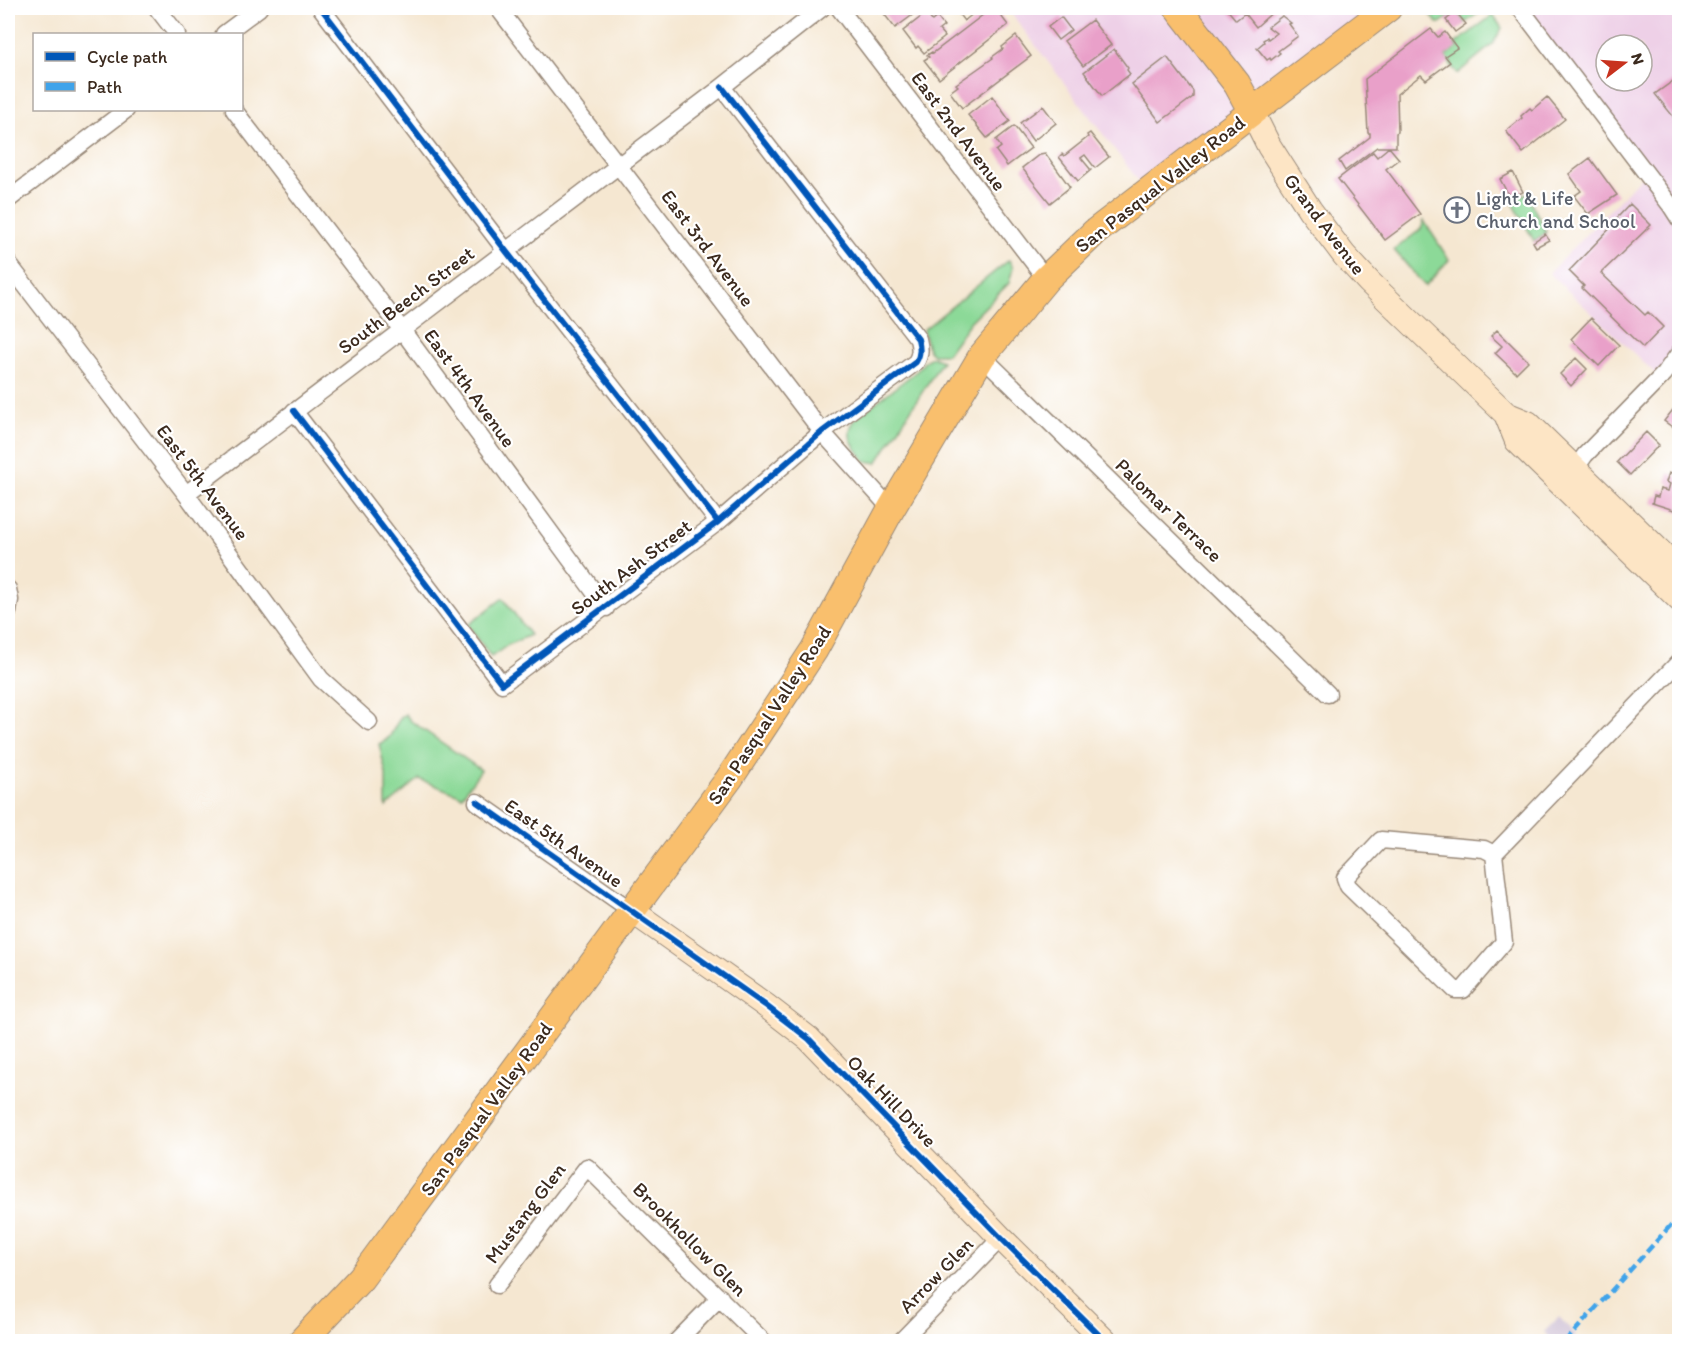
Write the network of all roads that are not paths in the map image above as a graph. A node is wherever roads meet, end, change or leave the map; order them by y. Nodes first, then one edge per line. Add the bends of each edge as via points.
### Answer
1 (157, 8) edge
2 (258, 8) edge
3 (321, 8) edge
4 (498, 8) edge
5 (822, 8) edge
6 (839, 8) edge
7 (1178, 8) edge
8 (1388, 8) edge
9 (1520, 8) edge
10 (176, 33) edge
11 (225, 33) edge
12 (722, 87) junction
13 (125, 111) edge
14 (235, 111) edge
15 (1252, 112) junction
16 (618, 165) junction
17 (8, 200) edge
18 (1680, 220) edge
19 (506, 251) junction
20 (8, 263) edge
21 (1046, 279) junction
22 (402, 330) junction
23 (1680, 352) edge
24 (982, 356) junction
25 (294, 411) junction
26 (1506, 414) junction
27 (822, 432) junction
28 (1575, 469) junction
29 (186, 494) junction
30 (891, 509) junction
31 (718, 522) junction
32 (1680, 571) edge
33 (8, 589) edge
34 (1680, 600) edge
35 (606, 608) junction
36 (8, 612) edge
37 (1680, 662) edge
38 (1328, 694) dead end
39 (369, 722) dead end
40 (477, 802) dead end
41 (1494, 854) junction
42 (632, 911) junction
43 (587, 1167) joint
44 (1001, 1238) junction
45 (497, 1285) dead end
46 (720, 1297) junction
47 (301, 1341) edge
48 (676, 1341) edge
49 (764, 1341) edge
50 (900, 1341) edge
51 (1106, 1341) edge

1 - 10 street
2 - 11 street
3 - 19 street
4 - 16 street, East 3rd Avenue
5 - 12 street, South Beech Street
6 - 21 street, East 2nd Avenue
7 - 15 main road, Grand Avenue via 1237,84
8 - 15 main road, San Pasqual Valley Road
9 - 18 street
12 - 16 street, South Beech Street
12 - 27 street, South Ash Street via 918,339 921,349 916,362
13 - 17 street
14 - 22 street, East 4th Avenue
15 - 21 main road, San Pasqual Valley Road via 1095,231
15 - 26 main road, Grand Avenue via 1310,210 1344,255
16 - 19 street, South Beech Street
16 - 27 street, East 3rd Avenue
19 - 22 street, South Beech Street
19 - 31 street
20 - 29 street, East 5th Avenue
21 - 24 main road, San Pasqual Valley Road
22 - 25 street, South Beech Street
22 - 35 street, East 4th Avenue
23 - 28 street
24 - 30 main road, San Pasqual Valley Road
24 - 38 street, Palomar Terrace
25 - 29 street, South Beech Street
25 - 35 street, South Ash Street via 502,684
26 - 28 main road, Grand Avenue via 1528,423
26 - 34 main road, Grand Avenue via 1517,441
27 - 30 street, East 3rd Avenue
27 - 31 street, South Ash Street
28 - 32 main road, Grand Avenue
29 - 39 street, East 5th Avenue via 321,679
30 - 42 main road, San Pasqual Valley Road via 814,650 729,779
31 - 35 street, South Ash Street
33 - 36 street
37 - 41 street
40 - 42 street, East 5th Avenue
41 - 41 street via 1484,849 1381,840 1345,878 1348,886 1455,990 1462,990 1503,942
42 - 44 main road, Oak Hill Drive via 809,1039
42 - 47 main road, San Pasqual Valley Road via 361,1278
43 - 45 street, Mustang Glen
43 - 46 street, Brookhollow Glen
44 - 50 street, Arrow Glen
44 - 51 main road, Oak Hill Drive
46 - 48 street
46 - 49 street, Brookhollow Glen

